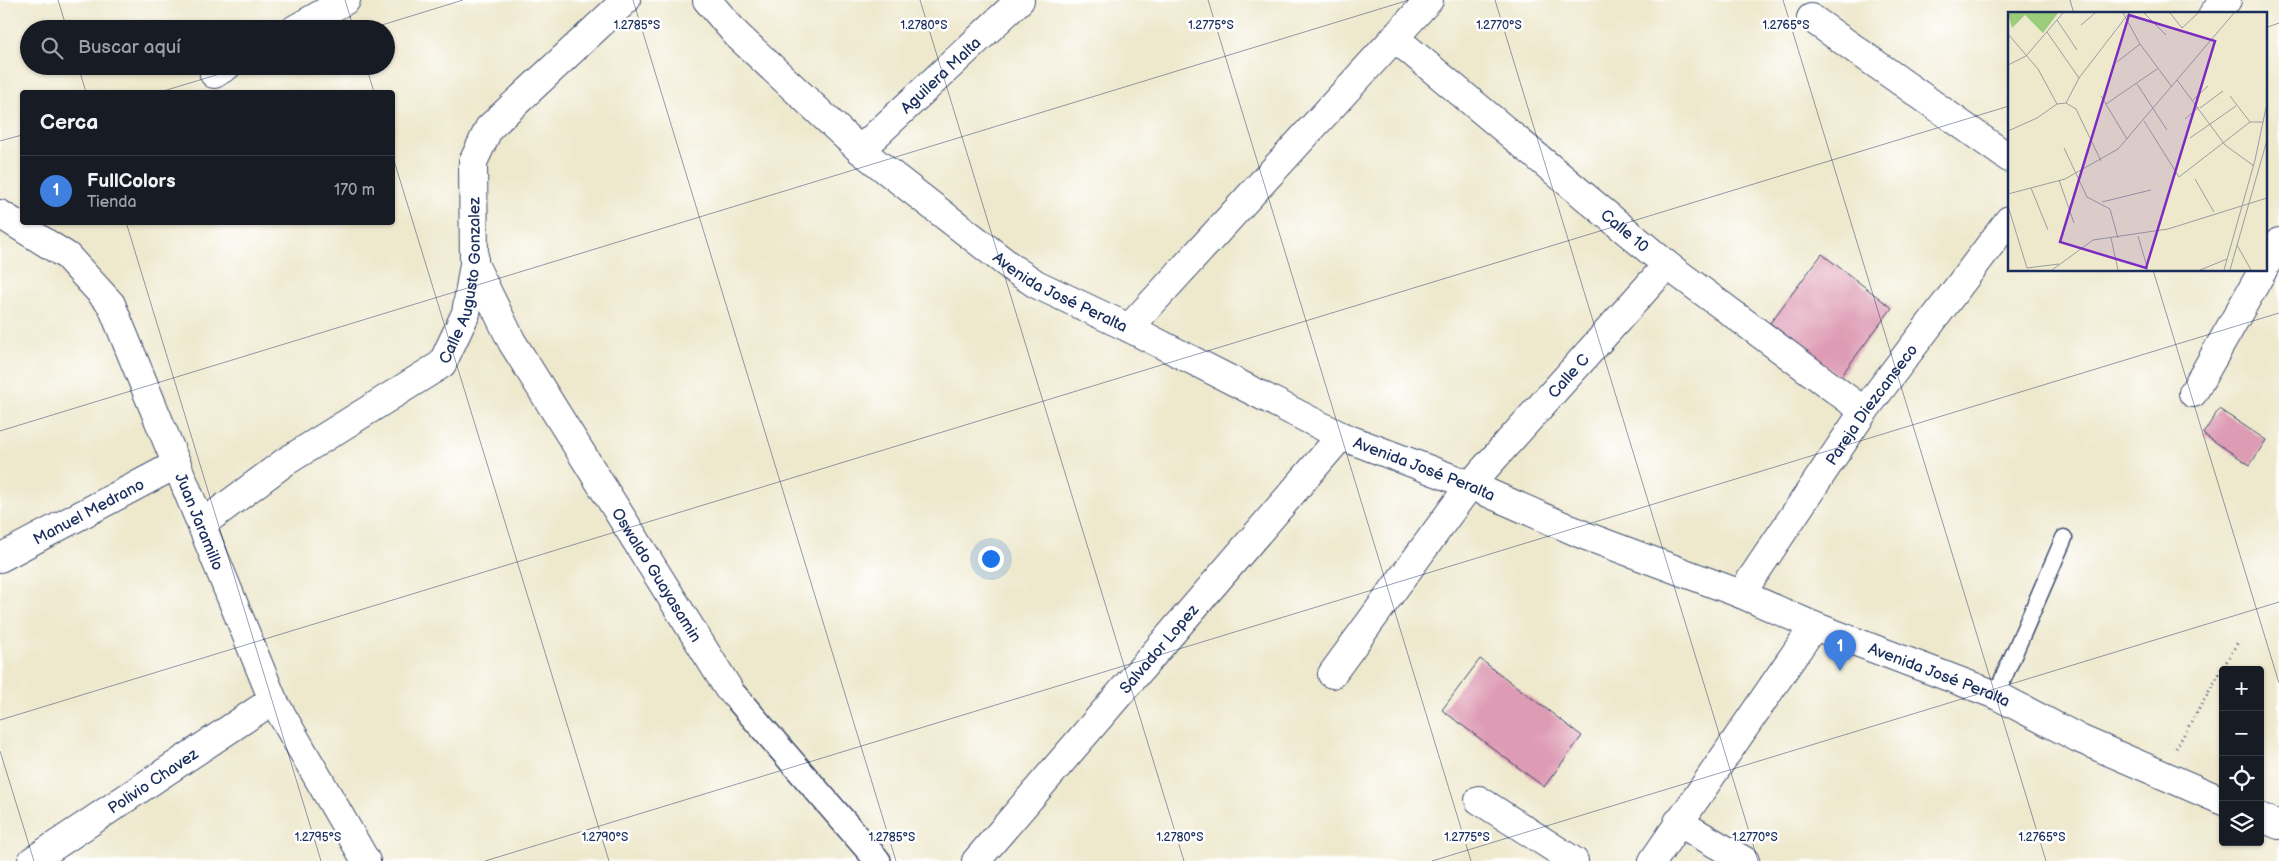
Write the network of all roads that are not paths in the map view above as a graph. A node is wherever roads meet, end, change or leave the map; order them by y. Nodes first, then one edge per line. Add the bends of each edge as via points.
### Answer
1 (346, 0) edge
2 (626, 0) edge
3 (706, 0) edge
4 (1020, 0) edge
5 (1429, 0) edge
6 (2227, 0) edge
7 (2215, 12) edge
8 (1811, 18) dead end
9 (311, 20) edge
10 (1395, 38) junction
11 (860, 150) junction
12 (2008, 157) edge
13 (0, 214) edge
14 (2008, 221) edge
15 (2279, 242) edge
16 (474, 264) junction
17 (2266, 264) edge
18 (1667, 265) junction
19 (2262, 271) edge
20 (1129, 328) junction
21 (2193, 393) dead end
22 (1864, 411) junction
23 (1341, 436) junction
24 (177, 464) junction
25 (1470, 485) junction
26 (202, 524) junction
27 (2064, 538) dead end
28 (0, 558) edge
29 (1741, 594) junction
30 (1814, 626) junction
31 (1332, 674) dead end
32 (728, 688) joint
33 (1996, 695) junction
34 (273, 700) junction
35 (2219, 799) edge
36 (1479, 800) dead end
37 (2264, 819) edge
38 (1678, 822) junction
39 (2279, 825) edge
40 (32, 861) edge
41 (366, 861) edge
42 (878, 861) edge
43 (976, 861) edge
44 (1574, 861) edge
45 (1654, 861) edge
46 (1745, 861) edge

1 - 9 main road
2 - 16 main road, Calle Augusto Gonzalez via 489,128 473,162
3 - 11 main road, Avenida José Peralta via 737,35
4 - 11 main road, Aguilera Malta
5 - 10 main road
6 - 7 main road
8 - 12 main road
10 - 18 main road, Calle 10
10 - 20 main road
11 - 20 main road, Avenida José Peralta via 1036,284
13 - 24 main road, Juan Jaramillo via 67,256 111,304
14 - 22 main road, Pareja Diezcanseco
15 - 17 main road
16 - 26 main road, Calle Augusto Gonzalez via 466,313 442,364 285,462
16 - 32 main road, Oswaldo Guayasamin via 512,342
18 - 22 main road, Calle 10
18 - 25 main road, Calle C
19 - 21 main road
20 - 23 main road, Avenida José Peralta
22 - 29 main road, Pareja Diezcanseco
23 - 25 main road, Avenida José Peralta
23 - 43 main road, Salvador Lopez
24 - 26 main road, Juan Jaramillo
24 - 28 main road, Manuel Medrano
25 - 29 main road, Avenida José Peralta via 1586,536
25 - 31 main road, Calle C
26 - 34 main road, Juan Jaramillo
27 - 33 lane
29 - 30 main road, Avenida José Peralta
30 - 33 main road, Avenida José Peralta
30 - 38 main road
32 - 42 street, Oswaldo Guayasamin
33 - 35 main road, Avenida José Peralta via 2080,739
34 - 40 main road, Polivio Chavez
34 - 41 main road, Juan Jaramillo
36 - 44 main road
37 - 39 main road
38 - 45 main road
38 - 46 main road

